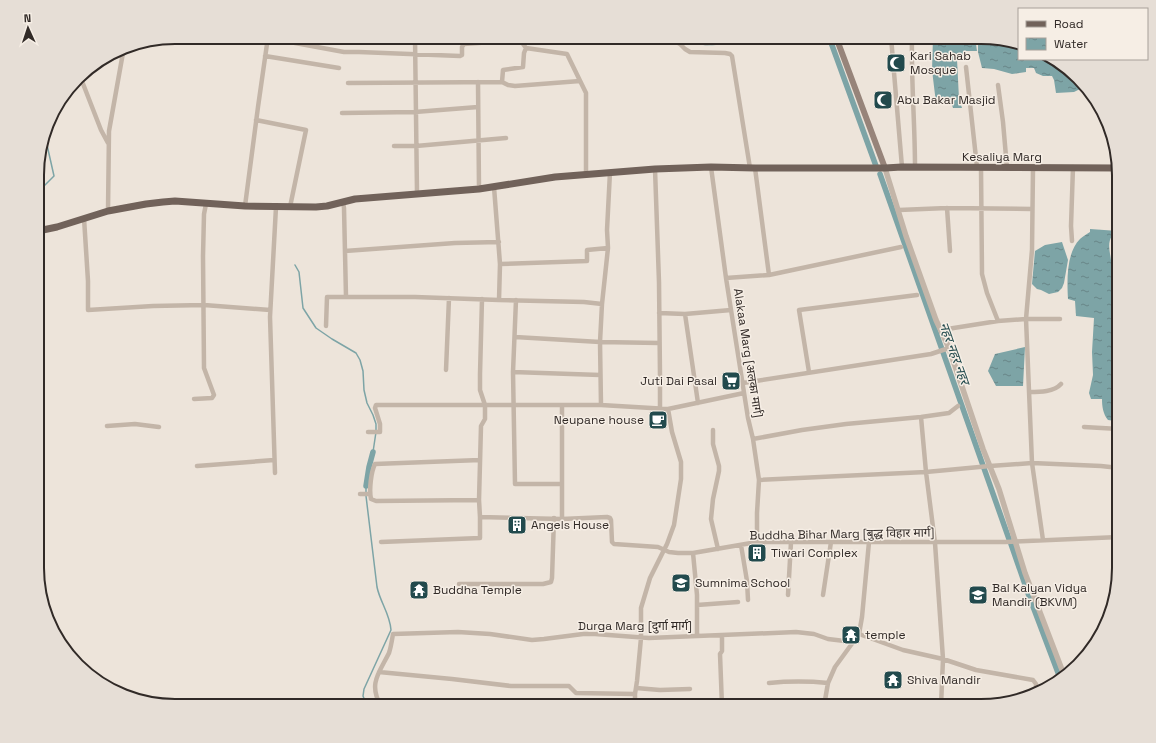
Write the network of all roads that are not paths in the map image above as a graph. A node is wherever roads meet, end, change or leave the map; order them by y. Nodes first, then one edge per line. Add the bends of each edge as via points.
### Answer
1 (267, 44) edge
2 (301, 44) edge
3 (415, 44) edge
4 (464, 44) edge
5 (523, 44) edge
6 (680, 44) edge
7 (839, 44) edge
8 (892, 44) edge
9 (912, 44) edge
10 (526, 48) junction
11 (415, 54) junction
12 (123, 55) edge
13 (265, 56) junction
14 (966, 67) dead end
15 (339, 68) dead end
16 (580, 81) junction
17 (415, 82) junction
18 (478, 82) junction
19 (502, 82) junction
20 (83, 83) edge
21 (348, 83) dead end
22 (998, 85) dead end
23 (478, 107) junction
24 (416, 112) junction
25 (342, 114) dead end
26 (256, 120) junction
27 (506, 138) dead end
28 (478, 140) junction
29 (109, 144) junction
30 (394, 146) dead end
31 (416, 146) junction
32 (711, 167) junction
33 (902, 167) junction
34 (915, 167) junction
35 (979, 167) junction
36 (1073, 167) junction
37 (753, 168) junction
38 (885, 168) junction
39 (1007, 168) junction
40 (1032, 168) junction
41 (1112, 168) edge
42 (655, 169) junction
43 (610, 172) junction
44 (586, 174) junction
45 (494, 187) junction
46 (480, 189) junction
47 (417, 193) junction
48 (342, 202) junction
49 (206, 204) junction
50 (245, 206) junction
51 (276, 207) junction
52 (290, 207) junction
53 (947, 208) junction
54 (981, 209) junction
55 (1032, 209) junction
56 (899, 210) junction
57 (108, 211) junction
58 (84, 218) junction
59 (44, 230) edge
60 (1072, 241) dead end
61 (499, 242) junction
62 (902, 247) dead end
63 (608, 248) junction
64 (345, 251) junction
65 (950, 251) dead end
66 (500, 264) junction
67 (769, 275) junction
68 (726, 278) junction
69 (917, 295) dead end
70 (346, 297) junction
71 (449, 298) junction
72 (482, 299) junction
73 (499, 300) junction
74 (516, 300) junction
75 (204, 304) junction
76 (602, 304) junction
77 (270, 310) junction
78 (731, 310) junction
79 (659, 313) junction
80 (685, 314) junction
81 (1026, 319) junction
82 (1060, 319) dead end
83 (998, 321) junction
84 (326, 326) dead end
85 (941, 330) junction
86 (515, 337) junction
87 (600, 342) junction
88 (659, 343) junction
89 (947, 349) junction
90 (446, 370) dead end
91 (513, 372) junction
92 (809, 372) junction
93 (600, 374) junction
94 (743, 383) junction
95 (1061, 384) dead end
96 (1029, 392) junction
97 (744, 394) junction
98 (194, 399) dead end
99 (698, 403) junction
100 (486, 405) junction
101 (514, 405) junction
102 (562, 405) junction
103 (601, 405) junction
104 (958, 406) dead end
105 (660, 408) junction
106 (668, 409) junction
107 (921, 417) junction
108 (107, 426) dead end
109 (159, 427) dead end
110 (1084, 427) dead end
111 (1112, 429) edge
112 (714, 430) dead end
113 (368, 432) dead end
114 (753, 439) junction
115 (274, 460) junction
116 (480, 460) junction
117 (1032, 463) junction
118 (197, 466) dead end
119 (989, 466) junction
120 (1112, 467) edge
121 (926, 472) junction
122 (275, 474) dead end
123 (759, 480) junction
124 (562, 484) junction
125 (360, 494) dead end
126 (370, 494) junction
127 (479, 500) junction
128 (480, 517) junction
129 (554, 518) junction
130 (562, 519) junction
131 (1112, 537) edge
132 (1043, 540) junction
133 (1016, 541) junction
134 (381, 542) dead end
135 (757, 542) junction
136 (791, 542) junction
137 (831, 542) junction
138 (869, 542) junction
139 (935, 543) junction
140 (741, 545) junction
141 (718, 549) junction
142 (663, 550) junction
143 (693, 553) junction
144 (459, 584) dead end
145 (788, 595) dead end
146 (823, 595) dead end
147 (748, 600) dead end
148 (738, 602) dead end
149 (697, 605) junction
150 (859, 634) junction
151 (722, 635) junction
152 (698, 636) junction
153 (641, 638) junction
154 (853, 642) junction
155 (943, 659) junction
156 (1062, 670) edge
157 (379, 672) junction
158 (769, 683) dead end
159 (828, 683) junction
160 (1036, 686) edge
161 (636, 688) junction
162 (690, 689) dead end
163 (635, 694) junction
164 (378, 699) edge
165 (635, 699) edge
166 (722, 699) edge
167 (825, 699) edge
168 (941, 699) edge

1 - 13 street
2 - 11 street via 344,52
3 - 11 street
4 - 11 street via 460,56
5 - 10 street
6 - 37 street via 690,52 725,53 732,56
7 - 38 main road
8 - 33 street
9 - 34 street
10 - 16 street via 567,54
10 - 19 street via 523,67 503,70
11 - 17 street
12 - 29 street
13 - 15 street
13 - 26 street
14 - 35 street
16 - 19 street via 515,86
16 - 44 street via 586,93
17 - 18 street
17 - 21 street
17 - 24 street
18 - 19 street
18 - 23 street
20 - 29 street
22 - 39 street
23 - 24 street
23 - 28 street
24 - 25 street
24 - 31 street
26 - 50 street
26 - 52 street via 306,130
27 - 28 street
28 - 31 street
28 - 46 street
29 - 57 street
30 - 31 street
31 - 47 street
32 - 37 main road, Kesaliya Marg
32 - 42 main road, Kesaliya Marg
32 - 68 street, Alakaa Marg [अलका मार्ग]
33 - 34 main road, Kesaliya Marg
33 - 38 main road, Kesaliya Marg
34 - 35 main road, Kesaliya Marg
35 - 39 main road, Kesaliya Marg
35 - 54 street
36 - 40 main road, Kesaliya Marg
36 - 41 main road, Kesaliya Marg
36 - 60 street
37 - 38 main road, Kesaliya Marg
37 - 67 street
38 - 56 street
39 - 40 main road, Kesaliya Marg
40 - 55 street
42 - 43 main road, Kesaliya Marg
42 - 79 street
43 - 44 main road, Kesaliya Marg
43 - 63 street
44 - 45 main road, Kesaliya Marg
45 - 46 main road, Kesaliya Marg
45 - 61 street
46 - 47 main road, Kesaliya Marg
47 - 48 main road, Kesaliya Marg
48 - 52 main road, Kesaliya Marg via 327,206
48 - 64 street
49 - 50 main road, Kesaliya Marg
49 - 57 main road, Kesaliya Marg via 163,202
49 - 75 street
50 - 51 main road, Kesaliya Marg
51 - 52 main road, Kesaliya Marg
51 - 77 street
53 - 54 street
53 - 56 street
53 - 65 street
54 - 55 street
54 - 83 street via 982,274
55 - 81 street via 1032,250
56 - 85 street
57 - 58 main road, Kesaliya Marg
58 - 59 main road, Kesaliya Marg
58 - 75 street via 88,310
61 - 64 street
61 - 66 street
62 - 67 street
63 - 66 street via 587,250 587,261
63 - 76 street
64 - 70 street
66 - 73 street
67 - 68 street
68 - 78 street, Alakaa Marg [अलका मार्ग]
69 - 92 street via 799,310
70 - 71 street
70 - 84 street via 327,297
71 - 72 street
71 - 90 street
72 - 73 street
72 - 100 street via 480,390
73 - 74 street
74 - 76 street
74 - 86 street
75 - 77 street
75 - 98 street via 204,368 214,395 212,398
76 - 87 street
77 - 115 street
78 - 80 street
78 - 94 street, Alakaa Marg [अलका मार्ग]
79 - 80 street
79 - 88 street
80 - 99 street
81 - 82 street
81 - 83 street
81 - 96 street
83 - 85 street
85 - 89 street
86 - 87 street
86 - 91 street
87 - 88 street
87 - 93 street
88 - 105 street
89 - 92 street
89 - 119 street
91 - 93 street
91 - 101 street
92 - 94 street
93 - 103 street
94 - 97 street, Alakaa Marg [अलका मार्ग]
95 - 96 street via 1050,390
96 - 117 street
97 - 99 street
97 - 114 street, Alakaa Marg [अलका मार्ग]
99 - 106 street
100 - 101 street
100 - 113 street via 376,405 380,432
100 - 116 street via 485,419 481,426
101 - 102 street
101 - 124 street via 516,484
102 - 103 street
102 - 124 street
103 - 105 street
104 - 107 street via 949,412
105 - 106 street
106 - 142 street via 680,462 681,479 674,525
107 - 114 street via 846,424
107 - 121 street
108 - 109 street via 135,424
110 - 111 street
112 - 141 street via 713,444 719,471 712,499 711,518
114 - 123 street, Alakaa Marg [अलका मार्ग]
115 - 118 street
115 - 122 street
116 - 126 street via 375,464
116 - 127 street
117 - 119 street
117 - 120 street
117 - 132 street
119 - 121 street
119 - 133 street
121 - 123 street
121 - 139 street
123 - 135 street, Alakaa Marg [अलका मार्ग]
124 - 130 street
125 - 126 street
126 - 127 street via 371,499 376,501
127 - 128 street
128 - 129 street, Buddha Bihar Marg [बुद्ध विहार मार्ग]
128 - 134 street via 480,538
129 - 130 street, Buddha Bihar Marg [बुद्ध विहार मार्ग]
129 - 144 street via 550,582
130 - 142 street, Buddha Bihar Marg [बुद्ध विहार मार्ग] via 610,518 614,544 658,547
131 - 132 street, Buddha Bihar Marg [बुद्ध विहार मार्ग]
132 - 133 street, Buddha Bihar Marg [बुद्ध विहार मार्ग]
133 - 139 street, Buddha Bihar Marg [बुद्ध विहार मार्ग]
133 - 156 street via 1025,573
135 - 136 street, Buddha Bihar Marg [बुद्ध विहार मार्ग]
135 - 140 street, Buddha Bihar Marg [बुद्ध विहार मार्ग]
136 - 137 street, Buddha Bihar Marg [बुद्ध विहार मार्ग]
136 - 145 street
137 - 138 street, Buddha Bihar Marg [बुद्ध विहार मार्ग]
137 - 146 street
138 - 139 street, Buddha Bihar Marg [बुद्ध विहार मार्ग]
138 - 150 street
139 - 155 street
140 - 141 street, Buddha Bihar Marg [बुद्ध विहार मार्ग]
140 - 147 street
141 - 143 street, Buddha Bihar Marg [बुद्ध विहार मार्ग]
142 - 143 street, Buddha Bihar Marg [बुद्ध विहार मार्ग]
142 - 153 street via 643,600
143 - 149 street
148 - 149 street
149 - 152 street
150 - 154 street
150 - 155 street via 903,650
151 - 152 street, Durga Marg [दुर्गा मार्ग]
151 - 154 street, Durga Marg [दुर्गा मार्ग] via 796,632
151 - 166 street
152 - 153 street, Durga Marg [दुर्गा मार्ग]
153 - 157 street, Durga Marg [दुर्गा मार्ग] via 595,634 532,640 458,632 393,634 390,651
153 - 161 street
154 - 159 street via 834,667
155 - 160 street via 976,670 1033,680
155 - 168 street
157 - 163 street via 511,686 569,686 576,693
157 - 164 street via 375,687
158 - 159 street
159 - 167 street
161 - 162 street
161 - 163 street
163 - 165 street

